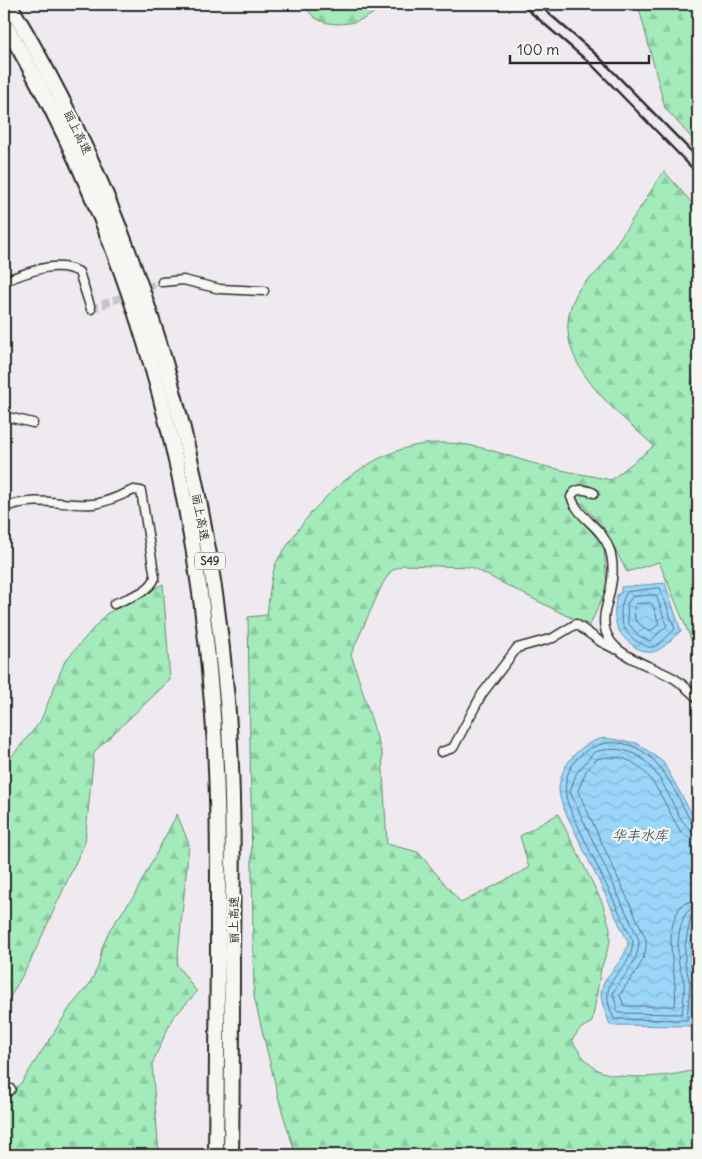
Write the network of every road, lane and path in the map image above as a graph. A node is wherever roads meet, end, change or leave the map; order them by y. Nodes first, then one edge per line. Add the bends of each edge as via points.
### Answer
1 (9, 4) edge
2 (4, 22) edge
3 (4, 281) edge
4 (162, 282) tunnel mouth
5 (264, 291) dead end
6 (91, 309) dead end
7 (4, 416) edge
8 (33, 423) dead end
9 (594, 493) dead end
10 (4, 508) edge
11 (114, 604) dead end
12 (616, 649) junction
13 (698, 699) edge
14 (441, 752) dead end
15 (11, 1089) dead end
16 (4, 1095) edge
17 (216, 1155) edge
18 (230, 1155) edge

1 - 18 highway, 丽上高速 / S49 via 69,111 124,238 168,372 200,510 222,651 232,784
2 - 17 highway, 丽上高速 / S49 via 56,117 111,244 154,376 188,522 206,643 216,756 219,841
3 - 6 street via 46,267 72,268 79,272
4 - 5 street via 183,280 220,288
7 - 8 street
9 - 12 street via 581,489 571,497 577,509 602,534 610,549 613,579 605,620 607,634
10 - 11 street via 20,502 42,500 95,504 134,490 141,491 154,578 142,592
12 - 13 street via 675,679
12 - 14 street via 576,624 552,638 517,648 482,694 453,748
15 - 16 street

